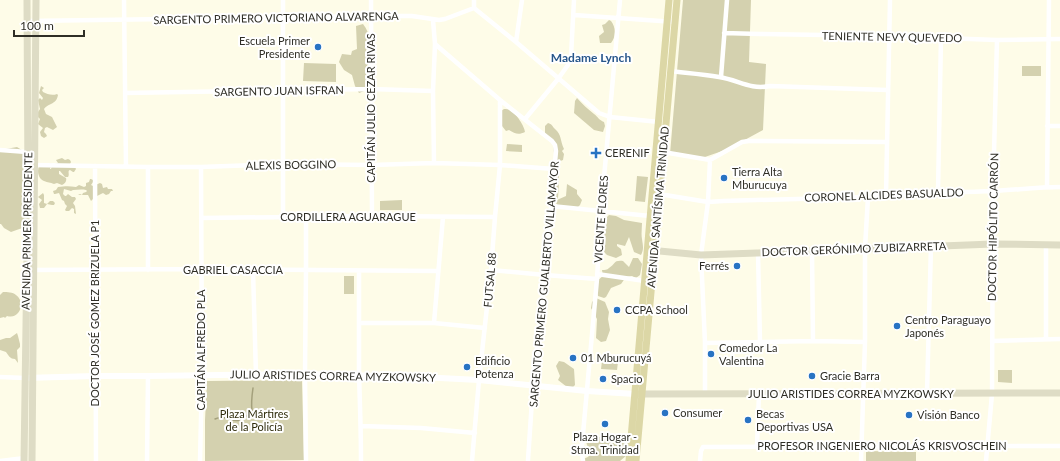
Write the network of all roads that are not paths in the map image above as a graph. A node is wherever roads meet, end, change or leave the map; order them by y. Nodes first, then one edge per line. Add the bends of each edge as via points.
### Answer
1 (27, 0) edge
2 (36, 0) edge
3 (124, 0) edge
4 (283, 0) edge
5 (371, 0) edge
6 (474, 0) edge
7 (522, 0) edge
8 (574, 0) edge
9 (620, 0) edge
10 (669, 0) edge
11 (676, 0) edge
12 (727, 0) edge
13 (890, 0) edge
14 (1049, 0) edge
15 (474, 8) junction
16 (574, 15) junction
17 (370, 16) junction
18 (283, 18) junction
19 (618, 18) junction
20 (36, 20) junction
21 (125, 20) junction
22 (433, 20) junction
23 (27, 21) junction
24 (671, 22) junction
25 (724, 33) junction
26 (888, 36) junction
27 (941, 37) junction
28 (1048, 39) junction
29 (1060, 39) edge
30 (997, 40) junction
31 (516, 42) junction
32 (435, 44) junction
33 (670, 71) junction
34 (720, 77) junction
35 (558, 79) junction
36 (371, 89) junction
37 (283, 90) junction
38 (887, 90) junction
39 (433, 91) junction
40 (126, 93) junction
41 (500, 100) junction
42 (610, 117) junction
43 (525, 118) junction
44 (662, 122) junction
45 (1047, 126) junction
46 (1060, 126) edge
47 (887, 142) junction
48 (0, 150) edge
49 (28, 152) junction
50 (663, 152) junction
51 (710, 160) junction
52 (434, 163) junction
53 (283, 164) junction
54 (31, 165) junction
55 (372, 165) junction
56 (500, 165) junction
57 (95, 166) junction
58 (126, 167) junction
59 (148, 167) junction
60 (201, 167) junction
61 (554, 169) junction
62 (1047, 187) junction
63 (1060, 187) edge
64 (993, 191) junction
65 (938, 192) junction
66 (660, 194) junction
67 (886, 195) junction
68 (868, 197) junction
69 (708, 202) junction
70 (551, 206) junction
71 (601, 211) junction
72 (372, 216) junction
73 (650, 216) junction
74 (283, 217) junction
75 (306, 217) junction
76 (443, 217) junction
77 (495, 217) junction
78 (201, 218) junction
79 (993, 244) junction
80 (1046, 244) junction
81 (1060, 245) edge
82 (931, 246) junction
83 (865, 248) junction
84 (651, 250) junction
85 (758, 252) junction
86 (812, 252) junction
87 (701, 255) junction
88 (201, 269) junction
89 (30, 270) junction
90 (96, 270) junction
91 (148, 270) junction
92 (253, 270) junction
93 (306, 270) junction
94 (491, 270) junction
95 (359, 271) junction
96 (438, 271) junction
97 (545, 275) junction
98 (597, 276) junction
99 (645, 281) junction
100 (360, 323) junction
101 (434, 323) junction
102 (485, 328) junction
103 (1046, 339) junction
104 (1060, 339) edge
105 (813, 340) junction
106 (992, 341) junction
107 (760, 342) junction
108 (865, 342) junction
109 (705, 343) junction
110 (305, 374) junction
111 (202, 375) junction
112 (256, 375) junction
113 (95, 376) junction
114 (148, 376) junction
115 (359, 376) junction
116 (0, 377) edge
117 (29, 378) junction
118 (479, 380) junction
119 (533, 385) junction
120 (587, 391) junction
121 (927, 393) junction
122 (1060, 393) edge
123 (638, 394) junction
124 (705, 394) junction
125 (759, 394) junction
126 (863, 394) junction
127 (992, 394) junction
128 (361, 426) junction
129 (475, 433) junction
130 (757, 446) junction
131 (1060, 446) edge
132 (861, 447) junction
133 (988, 447) junction
134 (634, 448) junction
135 (24, 459) edge
136 (32, 459) edge
137 (528, 460) dead end
138 (0, 461) edge
139 (96, 461) edge
140 (147, 461) edge
141 (200, 461) edge
142 (306, 461) edge
143 (361, 461) edge
144 (472, 461) edge
145 (583, 461) edge
146 (629, 461) edge
147 (636, 461) edge
148 (700, 461) edge
149 (860, 461) edge
150 (986, 461) edge

1 - 23 main road, AVENIDA PRIMER PRESIDENTE
2 - 20 main road, AVENIDA PRIMER PRESIDENTE
3 - 21 street
4 - 18 street
5 - 17 street, CAPITÁN JULIO CEZAR RIVAS
6 - 15 street
7 - 31 street
8 - 16 street
9 - 19 street, VICENTE FLORES
10 - 24 main road, AVENIDA SANTÍSIMA TRINIDAD
11 - 24 main road, AVENIDA SANTÍSIMA TRINIDAD
12 - 25 street
13 - 26 street
14 - 28 street
15 - 22 street, SARGENTO PRIMERO VICTORIANO ALVARENGA via 445,19
15 - 31 street
16 - 19 street
16 - 35 street via 571,56
17 - 18 street, SARGENTO PRIMERO VICTORIANO ALVARENGA
17 - 22 street, SARGENTO PRIMERO VICTORIANO ALVARENGA via 412,16
17 - 36 street, CAPITÁN JULIO CEZAR RIVAS
18 - 21 street, SARGENTO PRIMERO VICTORIANO ALVARENGA
18 - 37 street
19 - 24 street
19 - 42 street, VICENTE FLORES
20 - 21 street, SARGENTO PRIMERO VICTORIANO ALVARENGA
20 - 23 street, SARGENTO PRIMERO VICTORIANO ALVARENGA
20 - 54 main road, AVENIDA PRIMER PRESIDENTE
21 - 40 street
22 - 32 street
23 - 49 main road, AVENIDA PRIMER PRESIDENTE
24 - 33 main road, AVENIDA SANTÍSIMA TRINIDAD
24 - 44 main road, AVENIDA SANTÍSIMA TRINIDAD
25 - 26 street, TENIENTE NEVY QUEVEDO
25 - 34 street
26 - 27 street, TENIENTE NEVY QUEVEDO
26 - 38 street
27 - 30 street, TENIENTE NEVY QUEVEDO
27 - 65 street
28 - 29 street, TENIENTE NEVY QUEVEDO
28 - 30 street, TENIENTE NEVY QUEVEDO
28 - 45 street
30 - 64 street, DOCTOR HIPÓLITO CARRÓN
31 - 35 street
32 - 39 street
32 - 41 street, SARGENTO PRIMERO GUALBERTO VILLAMAYOR
33 - 34 street
33 - 44 main road, AVENIDA SANTÍSIMA TRINIDAD
34 - 38 street via 755,88 770,86
35 - 42 street via 600,113
35 - 43 street
36 - 37 street, SARGENTO JUAN ISFRAN
36 - 39 street, SARGENTO JUAN ISFRAN
36 - 55 street, CAPITÁN JULIO CEZAR RIVAS
37 - 40 street, SARGENTO JUAN ISFRAN
37 - 53 street
38 - 47 street
39 - 52 street
40 - 58 street
41 - 43 street, SARGENTO PRIMERO GUALBERTO VILLAMAYOR
41 - 56 street, FUTSAL 88
42 - 44 street
42 - 71 street, VICENTE FLORES
43 - 61 street, SARGENTO PRIMERO GUALBERTO VILLAMAYOR via 555,146
44 - 50 main road, AVENIDA SANTÍSIMA TRINIDAD
44 - 73 main road, AVENIDA SANTÍSIMA TRINIDAD
45 - 46 street
45 - 62 street
47 - 51 street via 748,141
47 - 67 street
48 - 49 street
49 - 54 main road, AVENIDA PRIMER PRESIDENTE
50 - 51 street
50 - 66 main road, AVENIDA SANTÍSIMA TRINIDAD
51 - 69 street
52 - 55 street, ALEXIS BOGGINO
52 - 56 street, ALEXIS BOGGINO
53 - 55 street, ALEXIS BOGGINO
53 - 60 street, ALEXIS BOGGINO
53 - 74 street
54 - 57 street, ALEXIS BOGGINO
54 - 89 main road, AVENIDA PRIMER PRESIDENTE
55 - 72 street, CAPITÁN JULIO CEZAR RIVAS
56 - 61 street, ALEXIS BOGGINO
56 - 77 street, FUTSAL 88
57 - 58 street, ALEXIS BOGGINO
57 - 90 street, DOCTOR JOSÉ GOMEZ BRIZUELA P1
58 - 59 street, ALEXIS BOGGINO
59 - 60 street, ALEXIS BOGGINO
59 - 91 street
60 - 78 street, CAPITÁN ALFREDO PLA
61 - 70 street, SARGENTO PRIMERO GUALBERTO VILLAMAYOR
62 - 63 street, CORONEL ALCIDES BASUALDO
62 - 64 street, CORONEL ALCIDES BASUALDO
64 - 65 street, CORONEL ALCIDES BASUALDO
64 - 79 street, DOCTOR HIPÓLITO CARRÓN
65 - 67 street, CORONEL ALCIDES BASUALDO
66 - 69 street, CORONEL ALCIDES BASUALDO
66 - 84 main road, AVENIDA SANTÍSIMA TRINIDAD
67 - 68 street, CORONEL ALCIDES BASUALDO
68 - 69 street, CORONEL ALCIDES BASUALDO
68 - 83 street
69 - 87 street
70 - 71 street
70 - 97 street, SARGENTO PRIMERO GUALBERTO VILLAMAYOR
71 - 73 street
71 - 98 street, VICENTE FLORES
72 - 75 street, CORDILLERA AGUARAGUE
72 - 76 street, CORDILLERA AGUARAGUE
73 - 84 main road, AVENIDA SANTÍSIMA TRINIDAD
74 - 75 street, CORDILLERA AGUARAGUE
74 - 78 street, CORDILLERA AGUARAGUE
75 - 93 street
76 - 77 street, CORDILLERA AGUARAGUE
76 - 96 street
77 - 94 street, FUTSAL 88
78 - 88 street, CAPITÁN ALFREDO PLA
79 - 80 main road, DOCTOR GERÓNIMO ZUBIZARRETA
79 - 82 main road, DOCTOR GERÓNIMO ZUBIZARRETA
79 - 106 street, DOCTOR HIPÓLITO CARRÓN
80 - 81 main road, DOCTOR GERÓNIMO ZUBIZARRETA
80 - 103 street
82 - 83 main road, DOCTOR GERÓNIMO ZUBIZARRETA
82 - 121 street
83 - 86 main road, DOCTOR GERÓNIMO ZUBIZARRETA
83 - 108 street
84 - 87 main road, DOCTOR GERÓNIMO ZUBIZARRETA
84 - 99 main road, AVENIDA SANTÍSIMA TRINIDAD
84 - 123 main road, AVENIDA SANTÍSIMA TRINIDAD
85 - 86 main road, DOCTOR GERÓNIMO ZUBIZARRETA
85 - 87 main road, DOCTOR GERÓNIMO ZUBIZARRETA
85 - 107 street
86 - 105 street
87 - 109 street
88 - 91 street, GABRIEL CASACCIA
88 - 92 street, GABRIEL CASACCIA
88 - 111 street, CAPITÁN ALFREDO PLA
89 - 90 street, GABRIEL CASACCIA
89 - 117 main road, AVENIDA PRIMER PRESIDENTE
90 - 91 street, GABRIEL CASACCIA
90 - 113 street, DOCTOR JOSÉ GOMEZ BRIZUELA P1
92 - 93 street, GABRIEL CASACCIA
92 - 112 street
93 - 95 street, GABRIEL CASACCIA
93 - 110 street
94 - 97 street
94 - 102 street, FUTSAL 88
95 - 96 street, GABRIEL CASACCIA
95 - 100 street
96 - 101 street
97 - 98 street
97 - 119 street, SARGENTO PRIMERO GUALBERTO VILLAMAYOR
98 - 99 street
98 - 120 street, VICENTE FLORES
99 - 123 main road, AVENIDA SANTÍSIMA TRINIDAD
100 - 101 street
100 - 115 street
101 - 102 street
102 - 118 street, FUTSAL 88
103 - 104 street
103 - 106 street
105 - 107 street
105 - 108 street
106 - 127 street, DOCTOR HIPÓLITO CARRÓN
107 - 109 street
108 - 126 street
109 - 124 street
110 - 112 street, JULIO ARISTIDES CORREA MYZKOWSKY
110 - 115 street, JULIO ARISTIDES CORREA MYZKOWSKY
110 - 142 street
111 - 112 street, JULIO ARISTIDES CORREA MYZKOWSKY
111 - 114 street, JULIO ARISTIDES CORREA MYZKOWSKY
111 - 141 street, CAPITÁN ALFREDO PLA
113 - 114 street, JULIO ARISTIDES CORREA MYZKOWSKY
113 - 117 street, JULIO ARISTIDES CORREA MYZKOWSKY
113 - 139 street, DOCTOR JOSÉ GOMEZ BRIZUELA P1
114 - 140 street
115 - 118 street, JULIO ARISTIDES CORREA MYZKOWSKY
115 - 128 street
116 - 117 street, JULIO ARISTIDES CORREA MYZKOWSKY
117 - 135 main road, AVENIDA PRIMER PRESIDENTE
117 - 136 main road, AVENIDA PRIMER PRESIDENTE
118 - 119 street, JULIO ARISTIDES CORREA MYZKOWSKY
118 - 129 street, FUTSAL 88
119 - 120 street, JULIO ARISTIDES CORREA MYZKOWSKY
119 - 137 street, SARGENTO PRIMERO GUALBERTO VILLAMAYOR
120 - 123 street, JULIO ARISTIDES CORREA MYZKOWSKY
120 - 145 street, VICENTE FLORES
121 - 126 main road, JULIO ARISTIDES CORREA MYZKOWSKY
121 - 127 main road, JULIO ARISTIDES CORREA MYZKOWSKY
122 - 127 main road, JULIO ARISTIDES CORREA MYZKOWSKY
123 - 124 main road, JULIO ARISTIDES CORREA MYZKOWSKY
123 - 134 main road, AVENIDA SANTÍSIMA TRINIDAD
124 - 125 main road, JULIO ARISTIDES CORREA MYZKOWSKY
125 - 126 main road, JULIO ARISTIDES CORREA MYZKOWSKY
125 - 130 street
126 - 132 street
127 - 133 street, DOCTOR HIPÓLITO CARRÓN
128 - 129 street
128 - 143 street
129 - 144 street, FUTSAL 88
130 - 132 street, PROFESOR INGENIERO NICOLÁS KRISVOSCHEIN
130 - 148 street, PROFESOR INGENIERO NICOLÁS KRISVOSCHEIN via 703,447
131 - 133 street, PROFESOR INGENIERO NICOLÁS KRISVOSCHEIN
132 - 133 street, PROFESOR INGENIERO NICOLÁS KRISVOSCHEIN
132 - 149 street
133 - 150 street, DOCTOR HIPÓLITO CARRÓN
134 - 146 main road, AVENIDA SANTÍSIMA TRINIDAD
134 - 147 main road, AVENIDA SANTÍSIMA TRINIDAD
135 - 136 street
135 - 138 street

